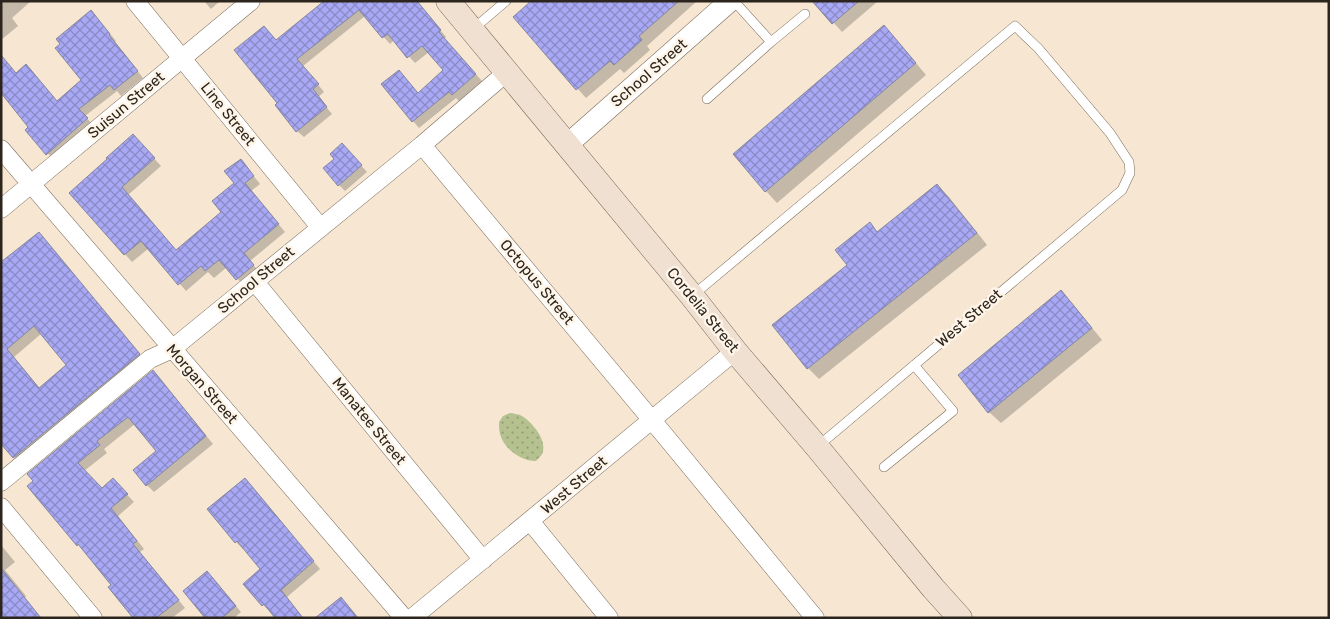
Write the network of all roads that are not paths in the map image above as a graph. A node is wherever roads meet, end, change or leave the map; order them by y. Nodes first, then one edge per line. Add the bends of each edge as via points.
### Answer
1 (135, 1) edge
2 (251, 1) edge
3 (448, 1) edge
4 (506, 1) edge
5 (732, 1) edge
6 (804, 14) dead end
7 (472, 30) junction
8 (771, 42) junction
9 (182, 58) junction
10 (507, 72) junction
11 (707, 99) dead end
12 (422, 145) junction
13 (567, 145) junction
14 (1, 149) edge
15 (31, 184) junction
16 (1, 209) edge
17 (320, 227) junction
18 (255, 282) junction
19 (692, 296) junction
20 (172, 349) junction
21 (735, 351) junction
22 (914, 365) junction
23 (652, 420) junction
24 (817, 447) junction
25 (884, 468) dead end
26 (1, 482) edge
27 (1, 507) edge
28 (530, 521) junction
29 (483, 560) junction
30 (93, 618) edge
31 (404, 618) edge
32 (412, 618) edge
33 (609, 618) edge
34 (815, 618) edge
35 (960, 618) edge

1 - 9 street, Line Street
2 - 9 street, Suisun Street
3 - 7 main road, Cordelia Street
4 - 7 lane
5 - 8 lane
5 - 13 street, School Street
6 - 8 lane
7 - 10 main road, Cordelia Street
8 - 11 lane
9 - 15 street, Suisun Street
9 - 17 street, Line Street
10 - 12 street, School Street
10 - 13 main road, Cordelia Street
12 - 17 street, School Street
12 - 23 street, Octopus Street
13 - 19 main road, Cordelia Street
14 - 15 street, Morgan Street
15 - 16 street, Suisun Street
15 - 20 street, Morgan Street
17 - 18 street, School Street
18 - 20 street, School Street
18 - 29 street, Manatee Street
19 - 21 main road, Cordelia Street
19 - 22 lane, West Street via 1015,26 1038,48 1110,134 1129,162 1130,173 1122,190
20 - 26 street, School Street via 150,359
20 - 31 street, Morgan Street
21 - 23 street, West Street
21 - 24 main road, Cordelia Street
22 - 24 lane, West Street
22 - 25 lane via 952,411
23 - 28 street, West Street
23 - 34 street, Octopus Street
24 - 35 main road, Cordelia Street
27 - 30 street
28 - 29 street, West Street
28 - 33 street
29 - 32 street, West Street

